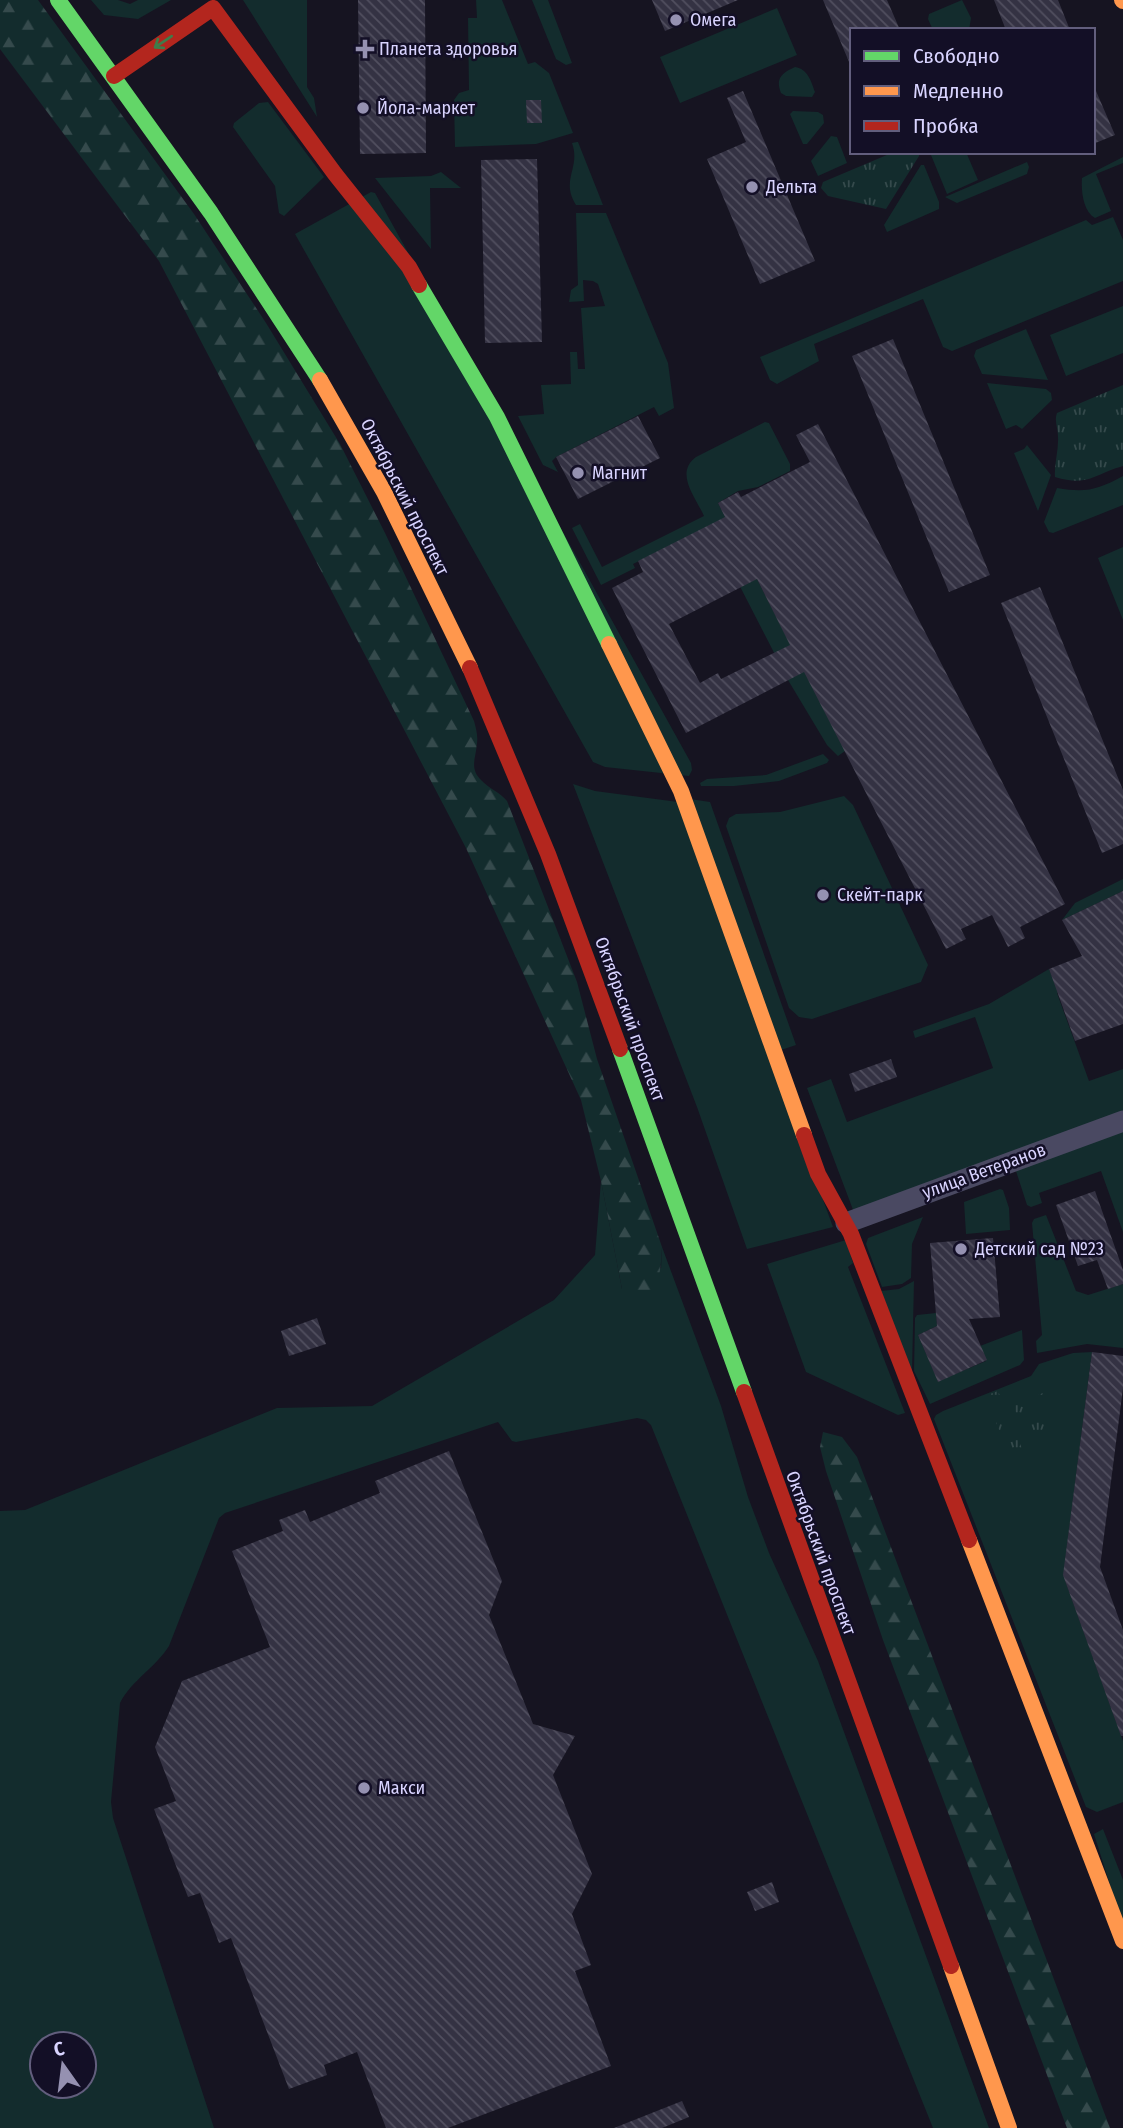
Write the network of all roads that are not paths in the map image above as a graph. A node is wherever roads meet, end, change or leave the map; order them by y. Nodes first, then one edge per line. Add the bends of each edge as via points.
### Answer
1 (58, 0) edge
2 (114, 76) junction
3 (1123, 1121) edge
4 (846, 1223) junction
5 (1123, 1941) edge
6 (1009, 2128) edge

1 - 2 main road, Октябрьский проспект
4 -> 2 main road via 808,1148 681,791 497,416 409,267 213,8
2 - 6 main road, Октябрьский проспект via 205,201 352,434 490,712 572,916
3 - 4 street, улица Ветеранов
4 - 5 main road

